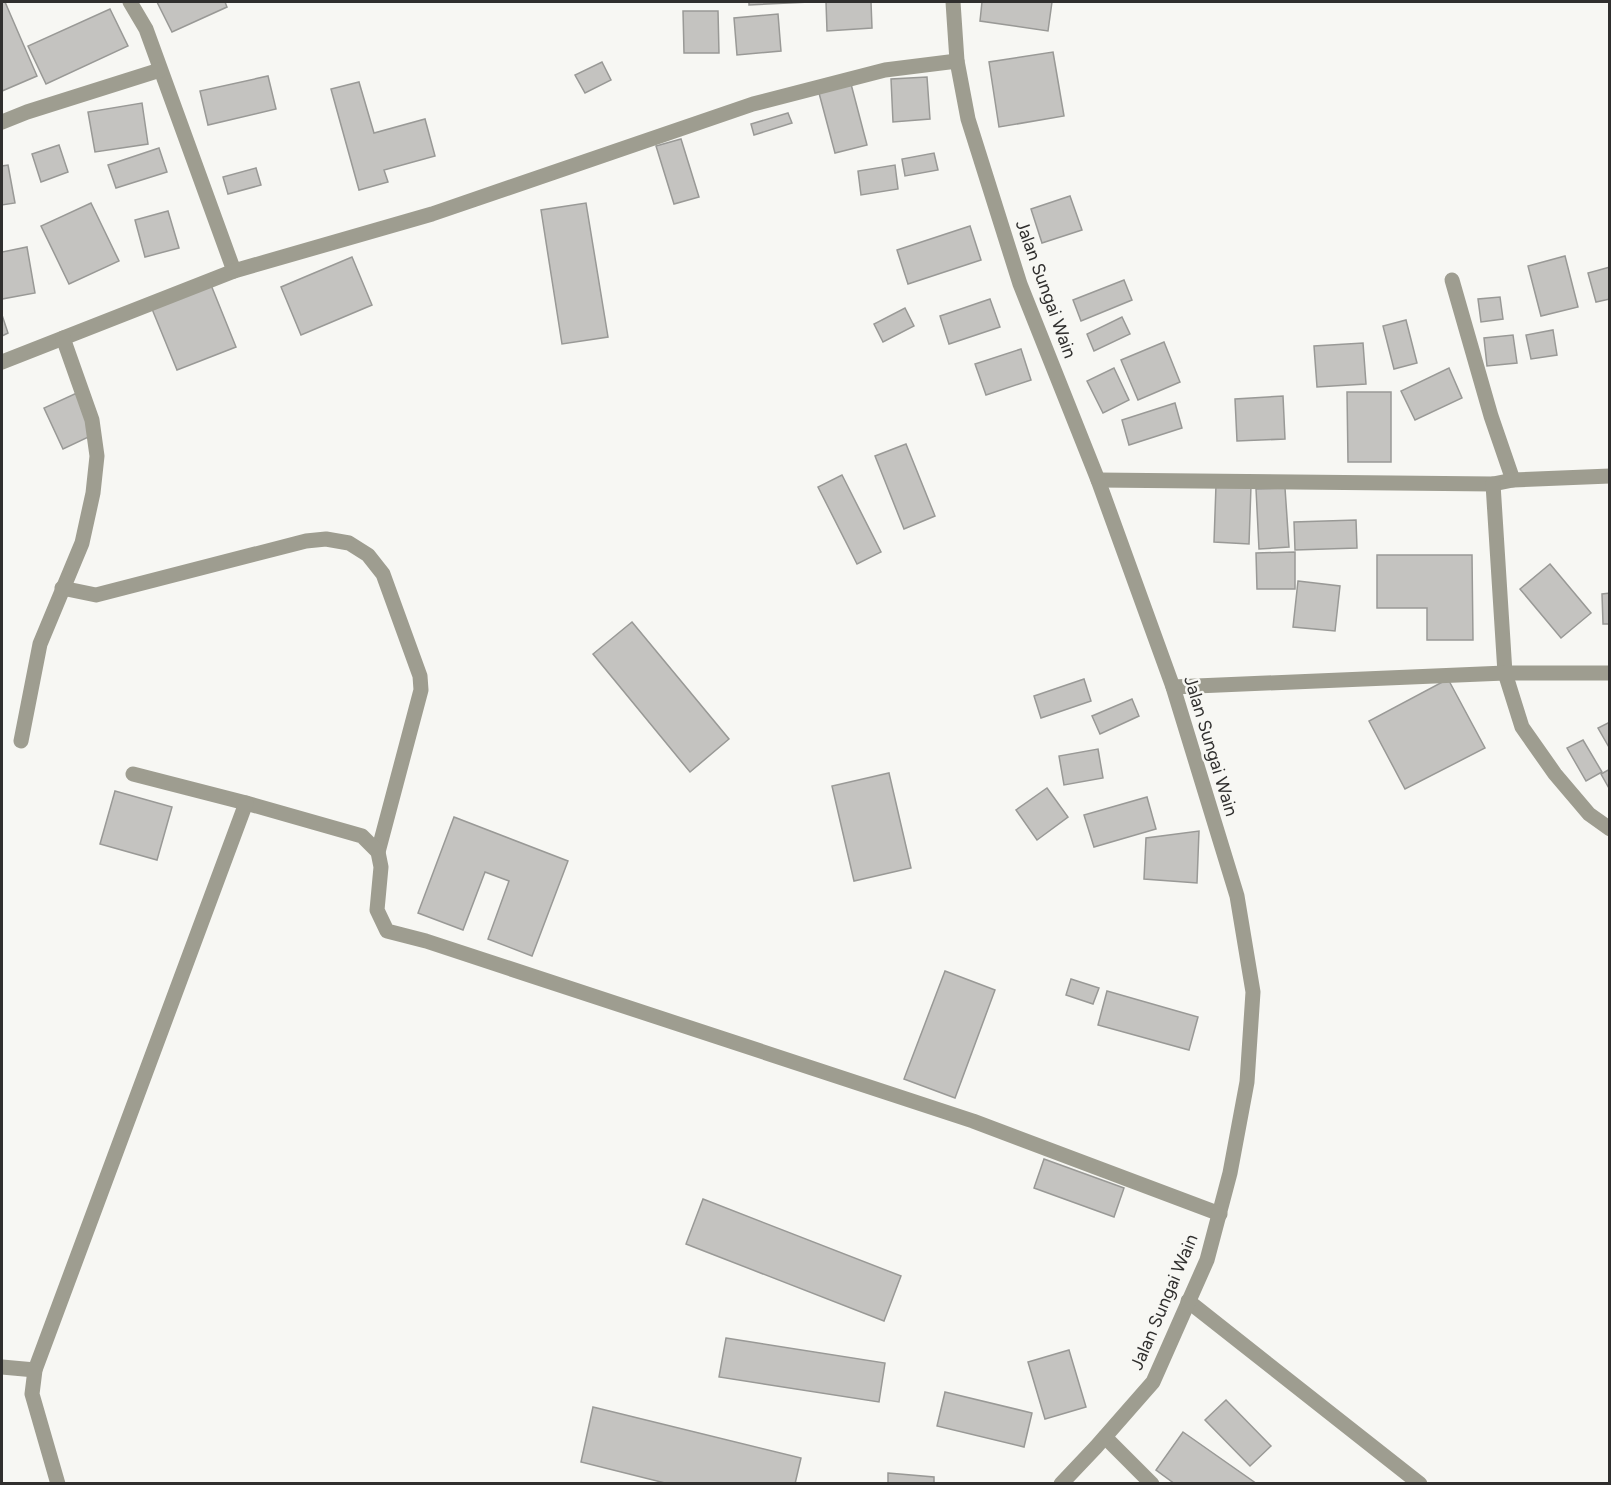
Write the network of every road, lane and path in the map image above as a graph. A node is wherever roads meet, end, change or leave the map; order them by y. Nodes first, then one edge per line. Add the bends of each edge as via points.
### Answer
1 (130, 2) edge
2 (953, 2) edge
3 (957, 61) junction
4 (160, 70) junction
5 (2, 122) edge
6 (234, 271) junction
7 (1452, 280) dead end
8 (63, 338) junction
9 (2, 362) edge
10 (1610, 476) edge
11 (1098, 480) junction
12 (1513, 480) junction
13 (1493, 484) junction
14 (62, 588) junction
15 (1505, 673) junction
16 (1610, 673) edge
17 (1173, 687) junction
18 (21, 741) dead end
19 (133, 774) dead end
20 (246, 803) junction
21 (1610, 829) edge
22 (378, 852) junction
23 (1220, 1214) junction
24 (1188, 1301) junction
25 (2, 1367) edge
26 (35, 1370) junction
27 (1105, 1437) junction
28 (58, 1484) edge
29 (1061, 1484) edge
30 (1152, 1484) edge
31 (1420, 1484) edge

1 - 4 street via 146,29
2 - 3 street, Jalan Sungai Wain
3 - 6 street via 885,70 753,104 432,214
3 - 11 street, Jalan Sungai Wain via 968,119 1020,284
4 - 5 street
4 - 6 street
6 - 8 street
7 - 12 street
8 - 9 street
8 - 14 street via 92,420 97,456 82,543
10 - 12 street
11 - 13 street
11 - 17 street, Jalan Sungai Wain
12 - 13 street
13 - 15 street
14 - 18 street via 40,644
14 - 22 street via 96,595 306,541 350,543 368,555 383,574 420,676 421,690
15 - 16 street
15 - 17 street
15 - 21 street via 1522,727 1589,814
17 - 23 street, Jalan Sungai Wain via 1236,896 1253,992 1247,1082
19 - 20 street
20 - 22 street via 362,836
20 - 26 street
22 - 23 street via 381,867 377,910 387,931 974,1121
23 - 24 street, Jalan Sungai Wain via 1207,1260
24 - 27 street, Jalan Sungai Wain via 1152,1382
24 - 31 street
25 - 26 street
26 - 28 street via 32,1394
27 - 29 street, Jalan Sungai Wain
27 - 30 street

